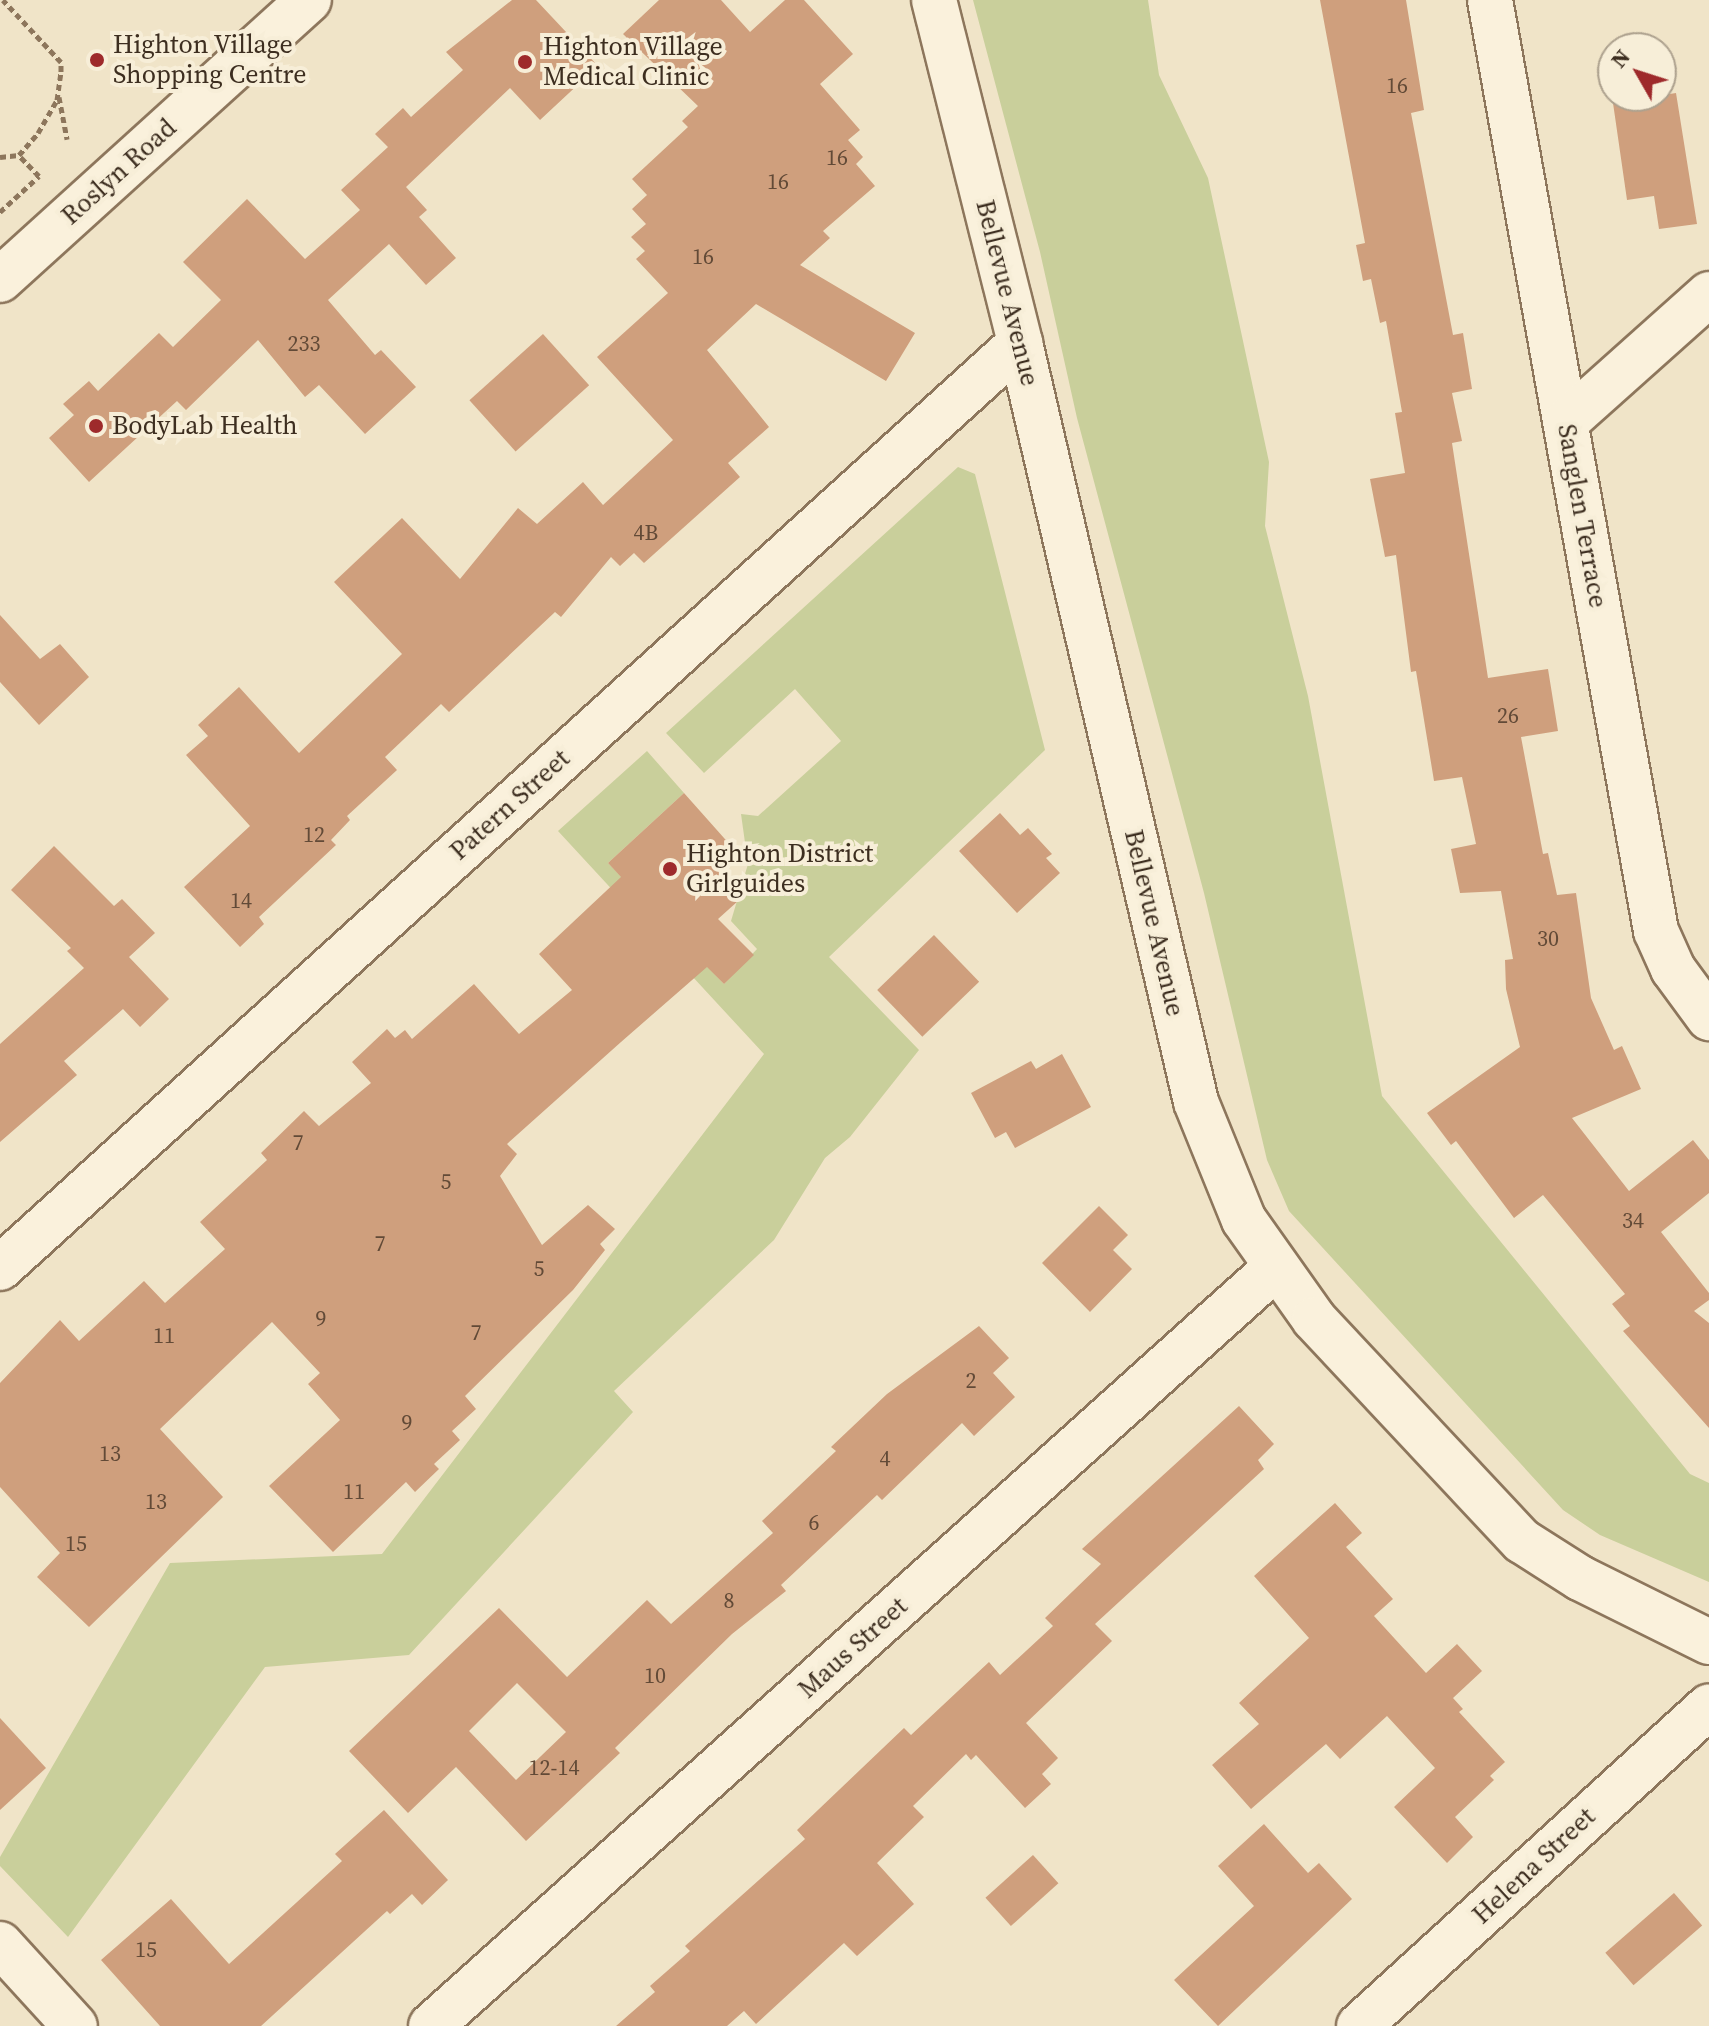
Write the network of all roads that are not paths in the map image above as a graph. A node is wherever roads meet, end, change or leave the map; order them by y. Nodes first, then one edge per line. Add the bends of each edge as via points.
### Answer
1 (309, 0) edge
2 (934, 0) edge
3 (1490, 0) edge
4 (0, 280) edge
5 (1709, 294) edge
6 (1020, 343) junction
7 (1566, 422) junction
8 (1709, 1018) edge
9 (0, 1268) edge
10 (1274, 1269) junction
11 (1709, 1642) edge
12 (1709, 1706) edge
13 (0, 1944) edge
14 (75, 2026) edge
15 (431, 2026) edge
16 (1359, 2026) edge

1 - 4 street, Roslyn Road
2 - 6 street, Bellevue Avenue
3 - 7 street, Sanglen Terrace
5 - 7 street
6 - 9 street, Patern Street
6 - 10 street, Bellevue Avenue via 1196,1102 1244,1220
7 - 8 street, Sanglen Terrace via 1656,931 1673,969
10 - 11 street, Bellevue Avenue via 1314,1319 1522,1541 1580,1578
10 - 15 street, Maus Street
12 - 16 street, Helena Street
13 - 14 street

